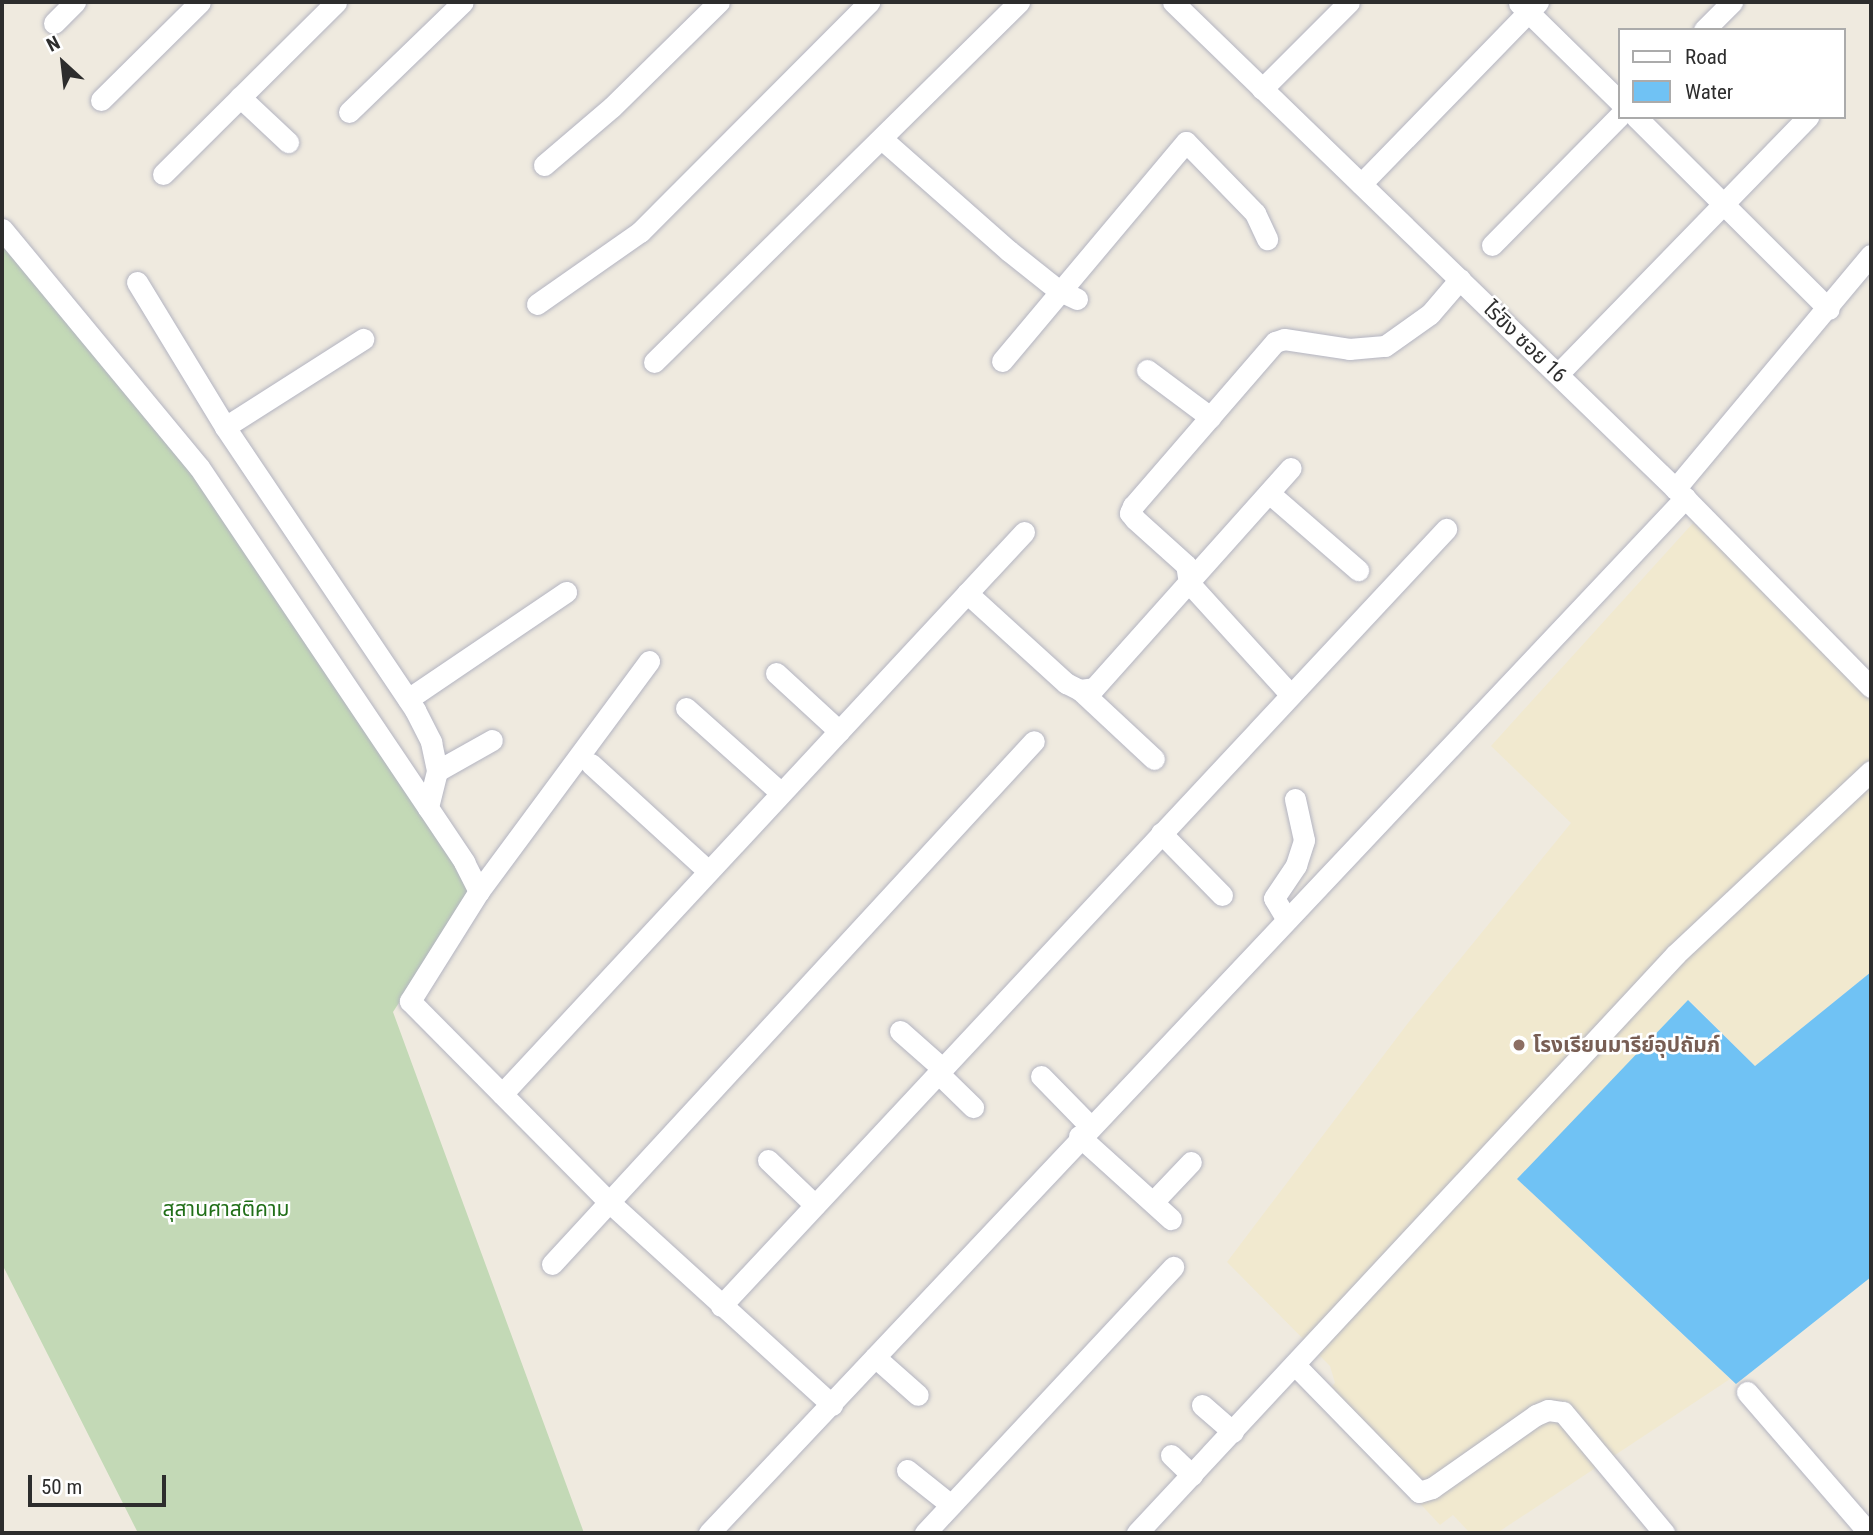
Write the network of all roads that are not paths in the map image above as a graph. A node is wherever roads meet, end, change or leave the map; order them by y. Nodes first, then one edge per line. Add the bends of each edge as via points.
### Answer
1 (75, 2) edge
2 (200, 2) edge
3 (336, 2) edge
4 (463, 2) edge
5 (719, 2) edge
6 (869, 2) edge
7 (1020, 2) edge
8 (1173, 2) edge
9 (1349, 2) edge
10 (1732, 2) edge
11 (1527, 5) edge
12 (54, 23) dead end
13 (1706, 28) edge
14 (1262, 89) junction
15 (240, 97) junction
16 (101, 100) dead end
17 (1618, 100) edge
18 (349, 112) dead end
19 (1618, 117) edge
20 (1638, 119) edge
21 (1806, 119) edge
22 (882, 139) junction
23 (288, 142) dead end
24 (544, 165) dead end
25 (163, 174) dead end
26 (1360, 184) junction
27 (1726, 204) junction
28 (2, 229) edge
29 (1267, 239) dead end
30 (1492, 245) dead end
31 (1871, 255) edge
32 (1460, 279) junction
33 (137, 282) dead end
34 (1067, 294) junction
35 (537, 304) dead end
36 (1829, 309) junction
37 (363, 339) dead end
38 (1002, 361) dead end
39 (654, 362) dead end
40 (1147, 370) dead end
41 (1558, 374) junction
42 (1210, 417) junction
43 (225, 427) junction
44 (1291, 468) dead end
45 (1269, 493) junction
46 (1680, 493) junction
47 (1446, 528) dead end
48 (1024, 531) dead end
49 (1359, 570) dead end
50 (1189, 583) junction
51 (566, 592) dead end
52 (967, 593) junction
53 (649, 661) dead end
54 (776, 673) dead end
55 (1871, 687) edge
56 (1080, 690) junction
57 (1290, 694) junction
58 (408, 698) junction
59 (686, 708) dead end
60 (839, 731) junction
61 (492, 740) dead end
62 (1034, 741) dead end
63 (1154, 760) dead end
64 (591, 764) dead end
65 (437, 771) junction
66 (1871, 771) edge
67 (781, 793) junction
68 (1295, 799) dead end
69 (428, 808) junction
70 (1161, 833) junction
71 (708, 871) junction
72 (479, 891) junction
73 (1222, 895) dead end
74 (1286, 918) junction
75 (900, 1031) dead end
76 (940, 1071) junction
77 (1041, 1076) dead end
78 (502, 1094) junction
79 (973, 1107) dead end
80 (1084, 1130) junction
81 (768, 1160) dead end
82 (1191, 1162) dead end
83 (608, 1200) junction
84 (1153, 1202) junction
85 (815, 1205) junction
86 (1171, 1219) dead end
87 (552, 1264) dead end
88 (1173, 1267) dead end
89 (722, 1306) junction
90 (875, 1357) junction
91 (1296, 1366) junction
92 (1747, 1392) dead end
93 (918, 1395) dead end
94 (832, 1405) junction
95 (1202, 1405) dead end
96 (1233, 1433) junction
97 (1171, 1455) dead end
98 (908, 1470) dead end
99 (1192, 1475) junction
100 (951, 1505) junction
101 (709, 1533) edge
102 (925, 1533) edge
103 (1137, 1533) edge
104 (1664, 1533) edge
105 (1869, 1533) edge

1 - 12 street
2 - 16 street
3 - 15 street
4 - 18 street
5 - 24 street via 612,107
6 - 35 street via 640,232
7 - 22 street
8 - 14 street, ไร่ขิง ซอย 16
9 - 14 street
10 - 13 street
11 - 17 street
11 - 26 street
14 - 26 street, ไร่ขิง ซอย 16
15 - 23 street
15 - 25 street
19 - 30 street
20 - 27 street
21 - 27 street
22 - 34 street
22 - 39 street
26 - 32 street, ไร่ขิง ซอย 16
27 - 36 street
27 - 41 street
28 - 69 street via 199,467
29 - 34 street via 1255,212 1186,142
31 - 36 street
32 - 41 street, ไร่ขิง ซอย 16
32 - 42 street via 1430,314 1385,346 1349,349 1280,339
33 - 43 street
34 - 38 street
36 - 46 street
37 - 43 street
40 - 42 street
41 - 46 street, ไร่ขิง ซอย 16
42 - 50 street via 1130,513 1186,565
43 - 58 street
44 - 45 street
45 - 49 street
45 - 50 street
46 - 55 street, ไร่ขิง ซอย 16
46 - 74 street
47 - 57 street
48 - 52 street
50 - 56 street via 1094,688
50 - 57 street
51 - 58 street
52 - 56 street via 1066,683
52 - 60 street
53 - 72 street
54 - 60 street
56 - 63 street
57 - 70 street
58 - 65 street via 431,742
59 - 67 street
60 - 67 street
61 - 65 street
62 - 83 street
64 - 71 street
65 - 69 street
66 - 91 street via 1676,954
67 - 71 street
68 - 74 street via 1304,840 1296,865 1274,898
69 - 72 street
70 - 73 street
70 - 76 street
71 - 78 street
72 - 78 street via 410,1001
74 - 80 street
75 - 76 street
76 - 79 street
76 - 85 street
77 - 80 street
78 - 83 street
80 - 84 street
80 - 90 street
81 - 85 street
82 - 84 street
83 - 87 street
83 - 89 street
84 - 86 street
85 - 89 street
88 - 100 street
89 - 94 street
90 - 93 street
90 - 94 street
91 - 96 street
91 - 104 street via 1419,1492 1432,1488 1536,1415 1548,1410 1563,1412
92 - 105 street
94 - 101 street
95 - 96 street
96 - 99 street
97 - 99 street
98 - 100 street
99 - 103 street
100 - 102 street

